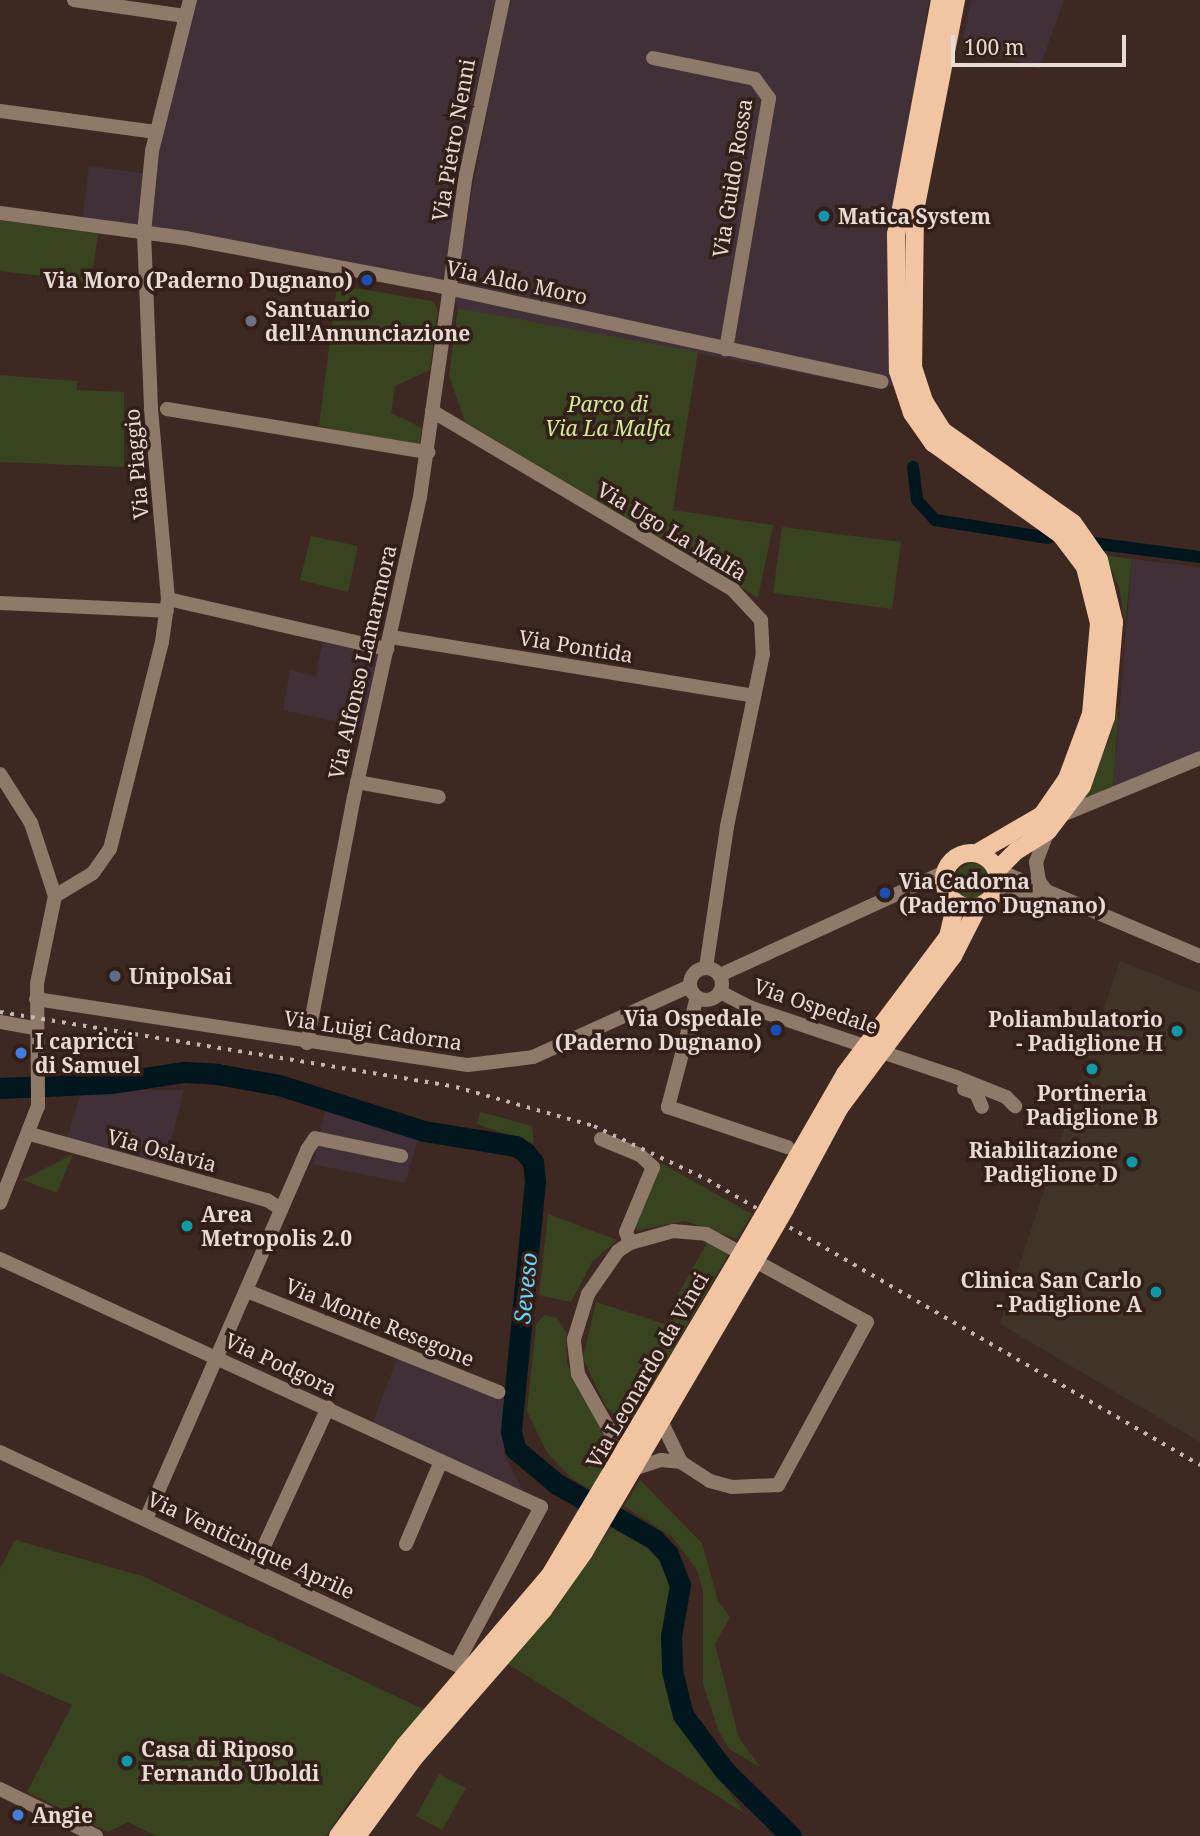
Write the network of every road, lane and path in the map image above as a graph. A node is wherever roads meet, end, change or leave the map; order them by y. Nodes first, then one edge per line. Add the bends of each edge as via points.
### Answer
1 (74, 0) edge
2 (190, 0) edge
3 (503, 0) edge
4 (940, 0) edge
5 (956, 0) edge
6 (186, 16) junction
7 (653, 58) dead end
8 (0, 111) edge
9 (156, 132) junction
10 (0, 213) edge
11 (144, 233) junction
12 (450, 288) junction
13 (726, 349) junction
14 (881, 382) dead end
15 (167, 409) dead end
16 (432, 411) junction
17 (428, 452) junction
18 (0, 603) edge
19 (168, 605) junction
20 (389, 643) junction
21 (754, 696) junction
22 (1200, 758) edge
23 (0, 774) edge
24 (357, 782) junction
25 (439, 797) dead end
26 (1062, 814) junction
27 (1048, 831) junction
28 (977, 853) junction
29 (997, 870) junction
30 (945, 872) junction
31 (996, 891) junction
32 (1048, 893) junction
33 (55, 897) junction
34 (956, 903) junction
35 (978, 907) junction
36 (1200, 956) edge
37 (1200, 962) edge
38 (705, 967) junction
39 (720, 975) junction
40 (694, 991) junction
41 (720, 992) junction
42 (36, 999) junction
43 (0, 1022) edge
44 (34, 1028) junction
45 (307, 1043) junction
46 (873, 1049) junction
47 (899, 1057) junction
48 (1015, 1106) dead end
49 (982, 1107) dead end
50 (30, 1134) junction
51 (601, 1139) dead end
52 (787, 1147) dead end
53 (401, 1156) dead end
54 (0, 1203) edge
55 (281, 1209) junction
56 (630, 1243) junction
57 (0, 1259) edge
58 (752, 1262) junction
59 (247, 1291) junction
60 (219, 1358) junction
61 (498, 1392) dead end
62 (328, 1408) junction
63 (661, 1421) junction
64 (611, 1430) junction
65 (633, 1437) junction
66 (0, 1452) edge
67 (441, 1461) junction
68 (628, 1461) junction
69 (681, 1462) junction
70 (542, 1508) joint
71 (146, 1519) junction
72 (405, 1544) dead end
73 (253, 1570) junction
74 (468, 1672) junction
75 (0, 1789) edge
76 (96, 1836) edge
77 (338, 1836) edge
78 (357, 1836) edge

1 - 6 street
2 - 6 street, Via Piaggio
3 - 12 street, Via Pietro Nenni via 470,150
4 - 28 main road via 896,234 898,371 912,413 933,443 1061,535 1085,567 1099,623 1091,714 1067,779 1042,815
5 - 26 main road via 915,210 911,347 919,387 943,431 1059,509 1088,542 1107,580 1114,622 1106,717 1087,775
6 - 9 street, Via Piaggio
7 - 13 street, Via Guido Rossa via 755,79 769,99
8 - 9 street
9 - 11 street, Via Piaggio
10 - 11 street, Via Aldo Moro
11 - 12 street, Via Aldo Moro
11 - 19 street, Via Piaggio via 151,407
12 - 13 street, Via Aldo Moro
12 - 16 street, Via Alfonso Lamarmora
13 - 14 street, Via Aldo Moro
15 - 17 street
16 - 17 street, Via Alfonso Lamarmora
16 - 21 street, Via Ugo La Malfa via 747,601 761,620 765,642
17 - 20 street, Via Alfonso Lamarmora
18 - 19 street, Via Pontida
19 - 20 street, Via Pontida
19 - 33 street, Via Piaggio via 150,703 110,849 93,873
20 - 21 street, Via Pontida
20 - 24 street, Via Alfonso Lamarmora
21 - 38 street, Via Ugo La Malfa
22 - 26 street
23 - 33 street via 31,822
24 - 25 street
24 - 45 street, Via Alfonso Lamarmora
26 - 27 main road
27 - 29 main road via 1017,850
27 - 32 street via 1036,862 1039,881
28 - 29 main road
28 - 30 main road via 955,858
29 - 31 main road
29 - 32 street
30 - 34 main road via 945,887
30 - 39 street
31 - 35 main road
31 - 37 street via 1035,895
32 - 36 street
33 - 42 street
34 - 35 main road
34 - 46 main road, Via Leonardo da Vinci via 948,937
35 - 46 main road, Via Leonardo da Vinci via 953,956
38 - 39 street
38 - 40 street via 693,975
39 - 41 street
40 - 41 street via 708,1000
40 - 45 street, Via Luigi Cadorna via 533,1057 493,1065 444,1064
40 - 52 street via 668,1107
41 - 46 street, Via Ospedale via 749,1007
42 - 44 street
42 - 45 street, Via Luigi Cadorna
43 - 44 street
44 - 50 street via 40,1094
46 - 47 street, Via Ospedale
46 - 58 main road, Via Leonardo da Vinci, bridge via 778,1205
47 - 48 street, Via Ospedale via 1006,1097
47 - 49 street, Via Ospedale via 905,1068 976,1093
50 - 54 street
50 - 55 street, Via Oslavia via 267,1200
51 - 56 street via 640,1155 653,1167 626,1232
53 - 55 street via 315,1139
55 - 59 street
56 - 58 street via 660,1233 696,1231
56 - 64 street via 607,1265 588,1294 574,1339 578,1374
57 - 60 street, Via Podgora
58 - 63 main road, Via Leonardo da Vinci
58 - 65 main road, Via Leonardo da Vinci
58 - 69 street via 867,1322 778,1485 720,1486
59 - 60 street
59 - 61 street, Via Monte Resegone
60 - 62 street, Via Podgora
60 - 71 street
62 - 67 street, Via Podgora
62 - 73 street
63 - 68 main road, Via Leonardo da Vinci
63 - 69 street, Via Leonardo da Vinci
64 - 65 street
64 - 68 street
65 - 68 main road, Via Leonardo da Vinci
66 - 71 street, Via Venticinque Aprile
67 - 70 street, Via Podgora
67 - 72 street
68 - 69 street, Via Leonardo da Vinci
68 - 74 main road, Via Leonardo da Vinci via 593,1522
70 - 74 street, Via Leonardo da Vinci
71 - 73 street, Via Venticinque Aprile
73 - 74 street, Via Venticinque Aprile
74 - 77 main road, Via Leonardo da Vinci via 376,1781
74 - 78 main road, Via Leonardo da Vinci
75 - 76 street

